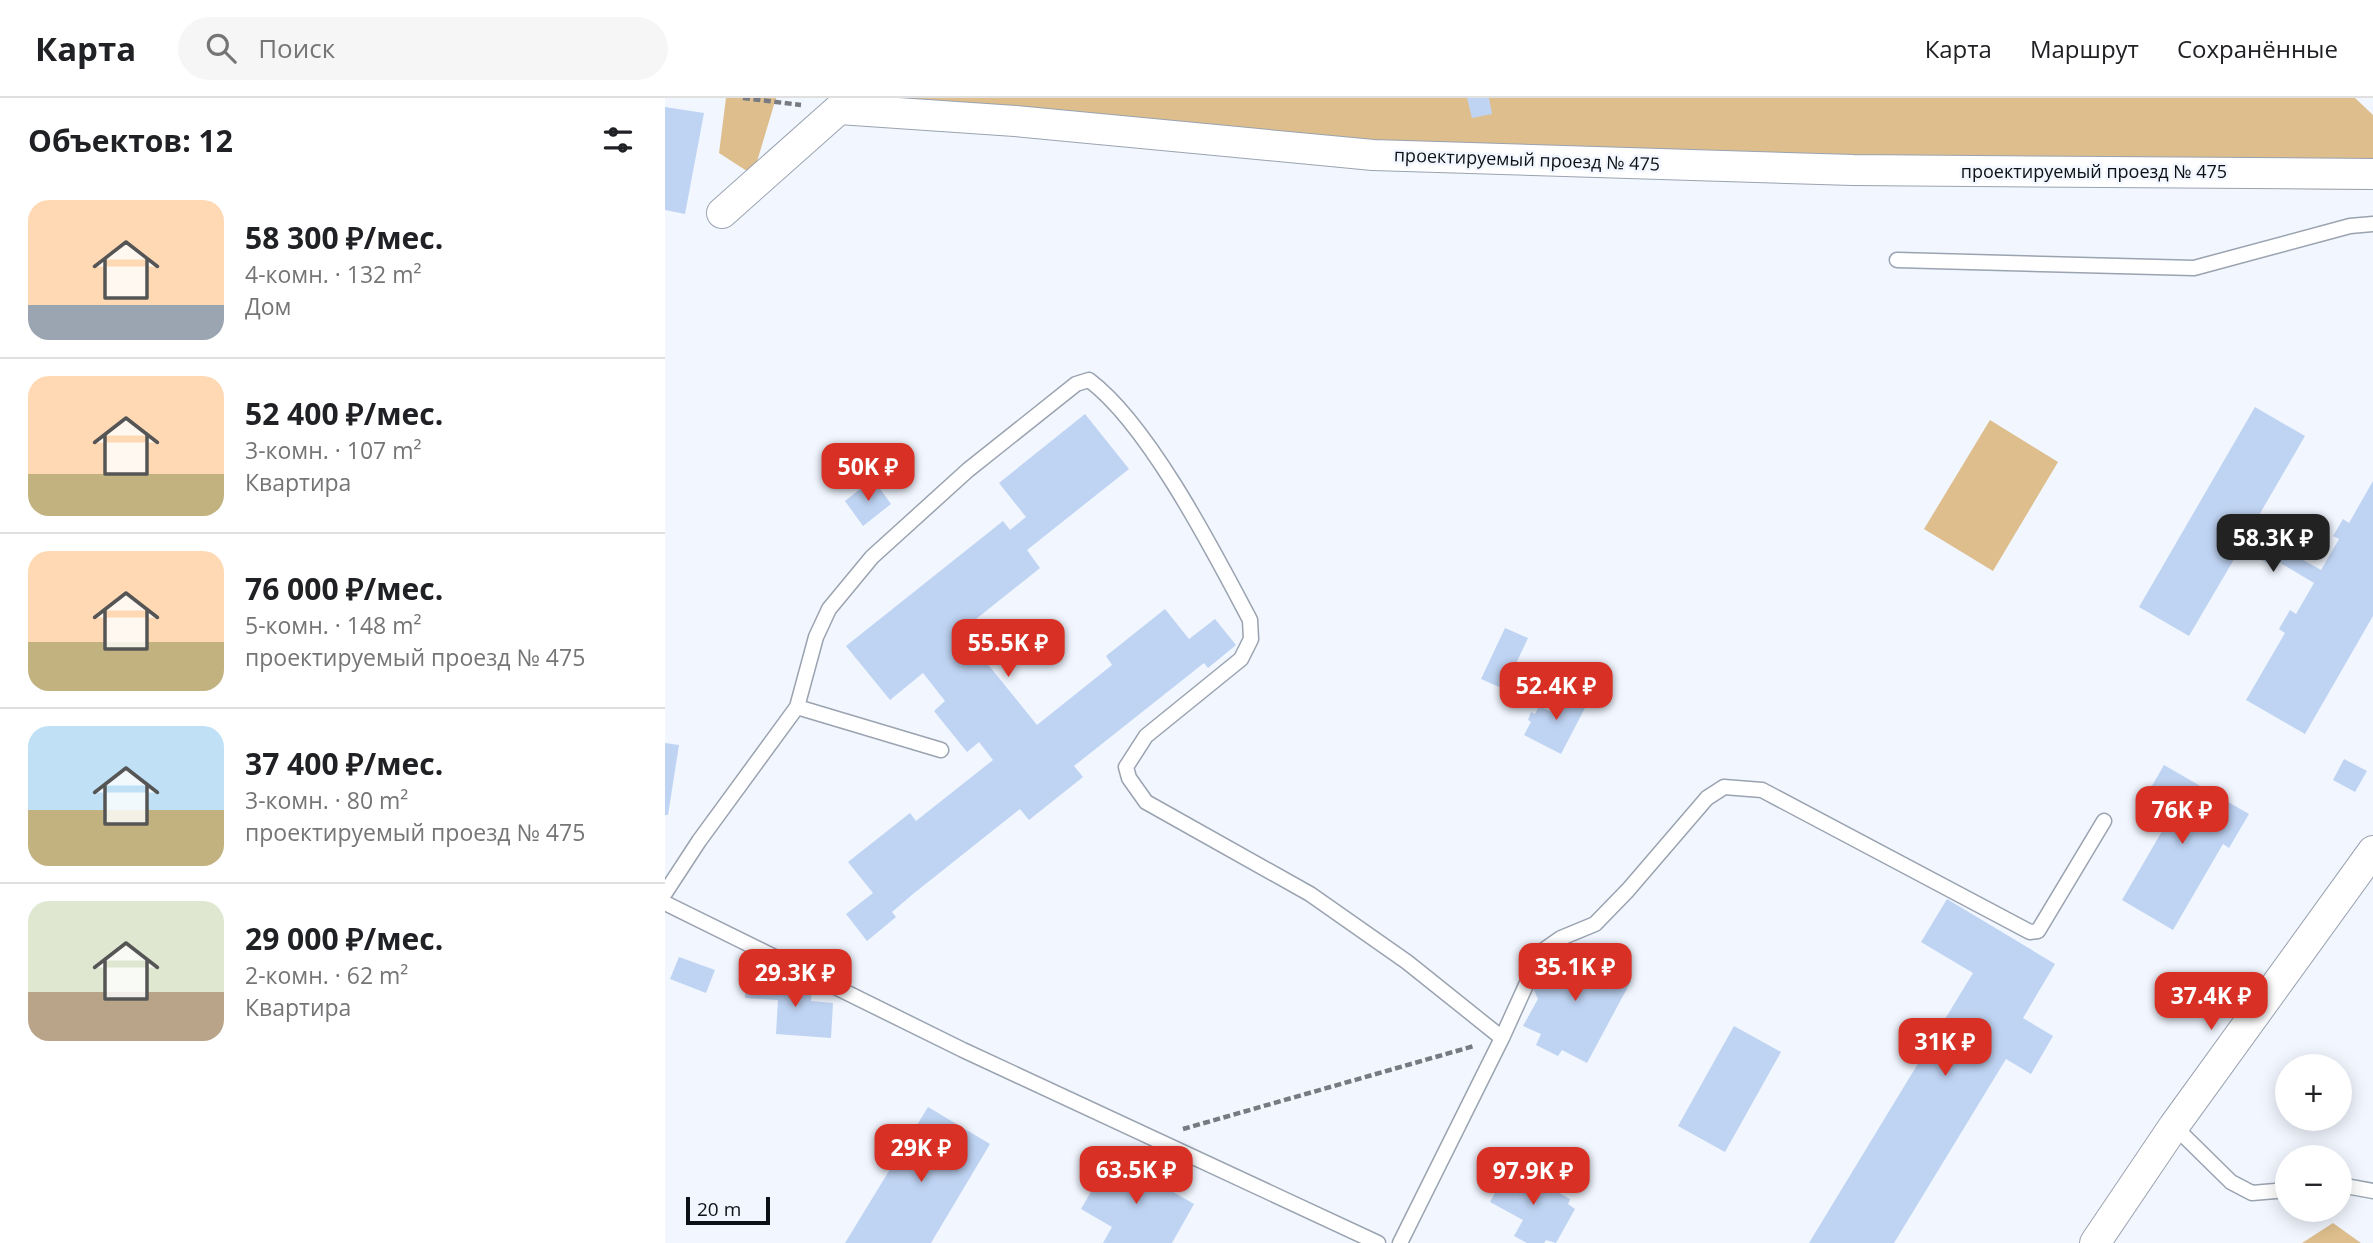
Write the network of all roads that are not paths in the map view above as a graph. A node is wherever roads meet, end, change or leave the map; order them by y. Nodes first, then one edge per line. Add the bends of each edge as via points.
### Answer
1 (2373, 174) edge
2 (722, 213) dead end
3 (2373, 225) edge
4 (1897, 260) dead end
5 (797, 707) junction
6 (941, 750) dead end
7 (2104, 821) dead end
8 (2373, 851) edge
9 (665, 893) edge
10 (665, 903) edge
11 (1502, 1038) junction
12 (2174, 1126) junction
13 (2352, 1187) edge
14 (2275, 1191) edge
15 (2373, 1191) edge
16 (1377, 1243) edge
17 (1400, 1243) edge
18 (2095, 1243) edge

1 - 2 street, проектируемый проезд № 475 via 1853,170 1373,155 839,109
3 - 4 lane via 2350,226 2194,268
5 - 6 lane
5 - 9 lane
5 - 11 lane via 815,637 829,609 872,557 968,470 1076,384 1089,380 1109,395 1163,469 1250,620 1251,639 1241,659 1146,736 1126,767 1129,778 1146,802 1310,894 1407,962
7 - 11 lane via 2038,931 2030,932 1762,790 1724,788 1707,798 1595,924 1541,952
8 - 12 street
10 - 16 lane via 963,1050
11 - 17 lane
12 - 14 lane via 2231,1182 2252,1193
12 - 18 street
13 - 15 lane

